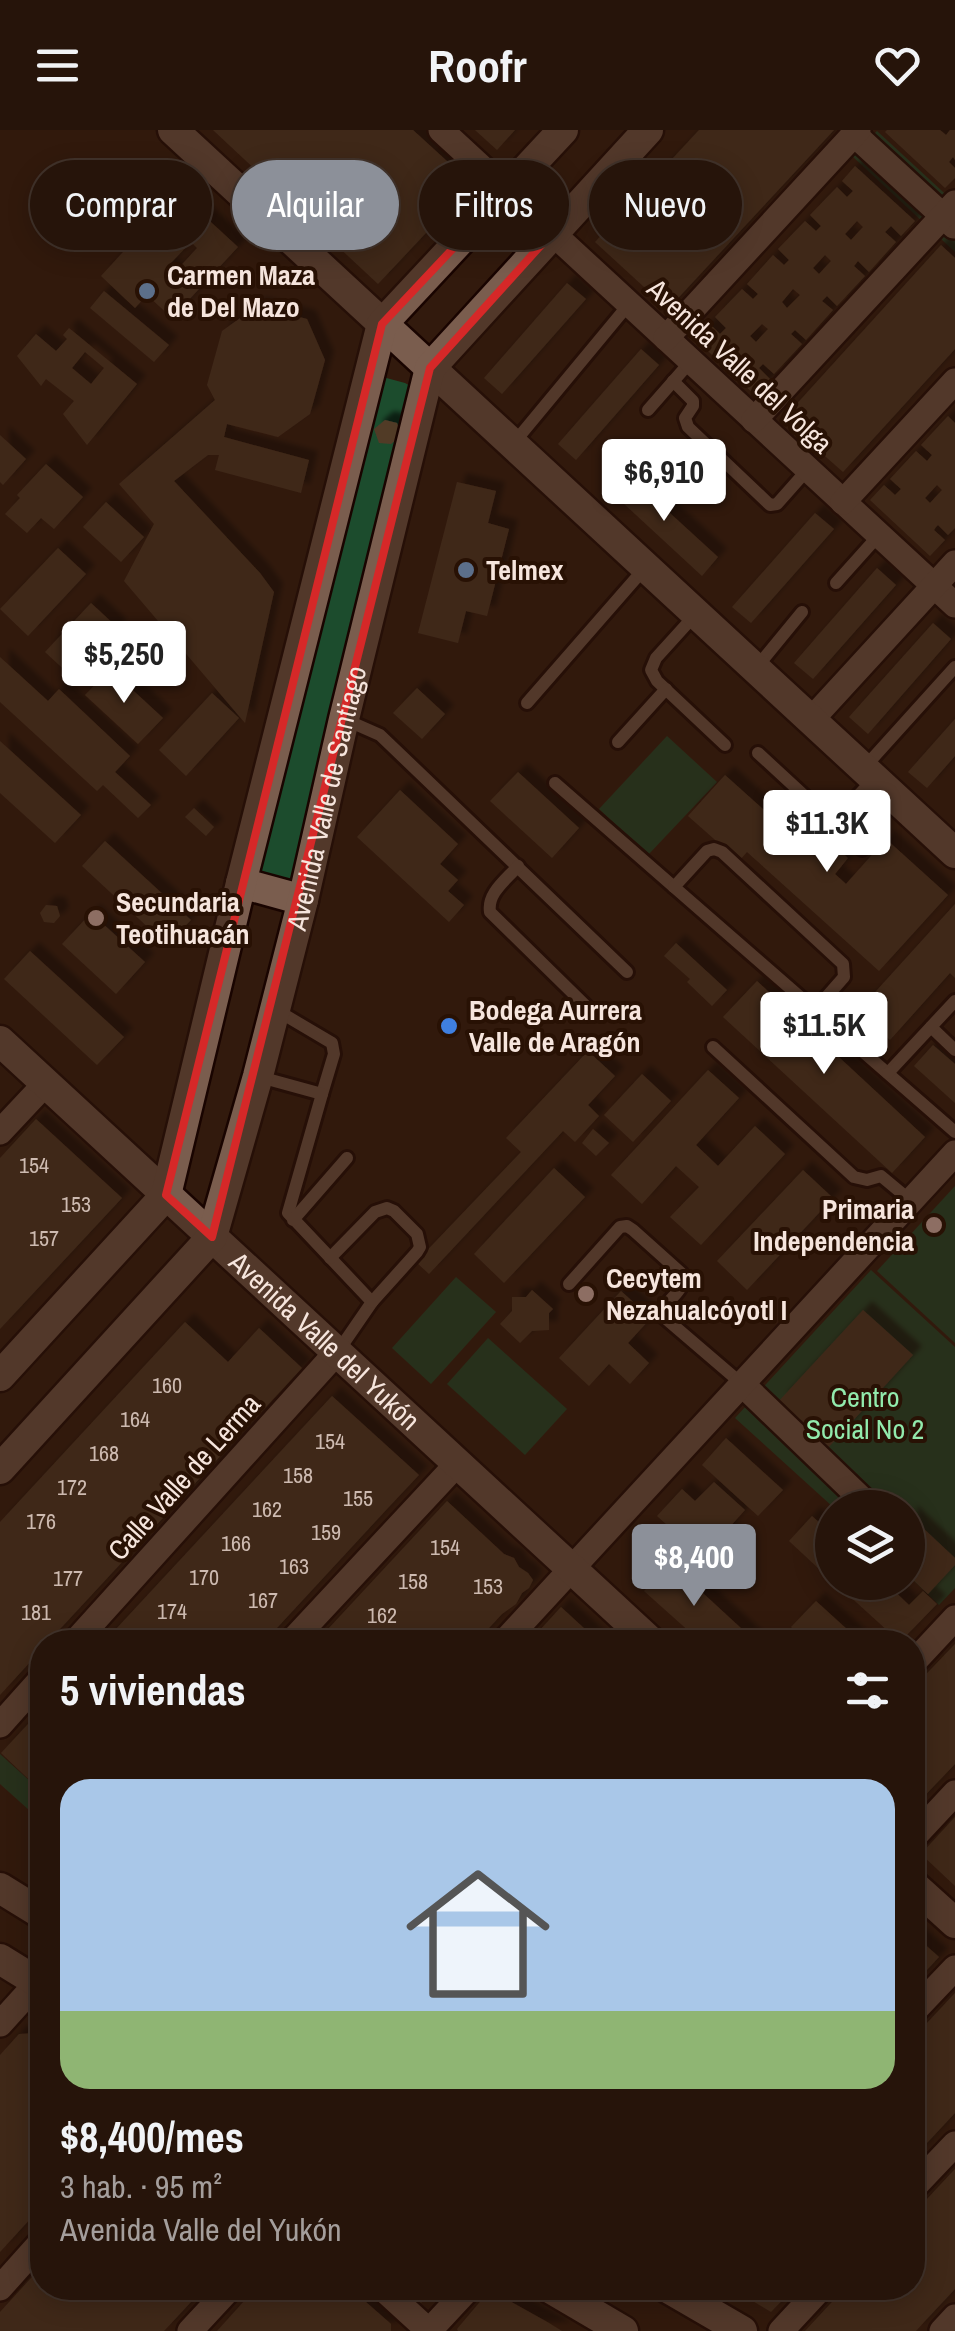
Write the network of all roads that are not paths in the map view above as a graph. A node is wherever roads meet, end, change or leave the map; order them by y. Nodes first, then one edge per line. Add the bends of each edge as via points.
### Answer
1 (173, 130) edge
2 (441, 130) edge
3 (564, 130) edge
4 (648, 130) edge
5 (856, 132) edge
6 (473, 160) edge
7 (536, 160) edge
8 (569, 215) edge
9 (951, 215) edge
10 (569, 249) edge
11 (452, 250) edge
12 (537, 250) edge
13 (629, 304) junction
14 (382, 324) junction
15 (666, 338) junction
16 (430, 368) junction
17 (682, 371) junction
18 (955, 380) edge
19 (648, 410) dead end
20 (754, 420) junction
21 (513, 444) junction
22 (808, 469) junction
23 (844, 502) junction
24 (879, 535) junction
25 (955, 563) edge
26 (646, 567) junction
27 (836, 582) dead end
28 (934, 586) junction
29 (955, 605) edge
30 (802, 612) dead end
31 (696, 614) junction
32 (955, 666) edge
33 (756, 669) junction
34 (666, 689) junction
35 (527, 703) dead end
36 (344, 719) junction
37 (811, 720) junction
38 (618, 742) dead end
39 (725, 745) dead end
40 (758, 753) dead end
41 (869, 774) junction
42 (555, 783) dead end
43 (832, 822) junction
44 (862, 848) dead end
45 (955, 853) edge
46 (518, 866) junction
47 (241, 883) junction
48 (674, 887) junction
49 (303, 900) junction
50 (628, 972) dead end
51 (955, 1001) edge
52 (276, 1010) junction
53 (815, 1010) junction
54 (592, 1012) dead end
55 (931, 1027) junction
56 (0, 1040) edge
57 (713, 1048) dead end
58 (955, 1050) edge
59 (888, 1073) junction
60 (258, 1076) junction
61 (46, 1083) junction
62 (322, 1094) junction
63 (0, 1132) edge
64 (955, 1132) edge
65 (955, 1153) edge
66 (347, 1158) dead end
67 (166, 1194) junction
68 (911, 1201) junction
69 (294, 1220) junction
70 (212, 1237) junction
71 (330, 1258) junction
72 (569, 1284) dead end
73 (372, 1302) junction
74 (337, 1352) junction
75 (0, 1376) edge
76 (742, 1384) junction
77 (458, 1464) junction
78 (0, 1469) edge
79 (852, 1490) edge
80 (572, 1569) junction
81 (955, 1618) edge
82 (85, 1630) edge
83 (302, 1630) edge
84 (515, 1630) edge
85 (639, 1630) edge
86 (925, 1650) edge
87 (30, 1691) edge
88 (0, 1725) edge
89 (955, 1793) edge
90 (925, 1825) edge
91 (0, 1888) edge
92 (925, 1896) edge
93 (30, 1905) edge
94 (955, 1923) edge
95 (0, 1959) edge
96 (955, 1968) edge
97 (30, 1977) edge
98 (30, 1993) edge
99 (925, 1999) edge
100 (0, 2024) edge
101 (955, 2144) edge
102 (925, 2176) edge
103 (30, 2254) edge
104 (0, 2288) edge
105 (219, 2300) edge
106 (395, 2300) edge
107 (458, 2300) edge
108 (570, 2300) edge
109 (679, 2300) edge
110 (687, 2300) edge
111 (810, 2300) edge
112 (955, 2317) edge
113 (190, 2331) edge
114 (429, 2331) edge
115 (623, 2331) edge
116 (712, 2331) edge
117 (742, 2331) edge
118 (780, 2331) edge
119 (942, 2331) edge

1 - 14 street
2 - 6 street, Avenida Valle del Volga
3 - 7 street
4 - 8 street, Avenida Valle de Santiago
5 - 9 street
5 - 15 street
9 - 20 street
10 - 13 street, Avenida Valle del Volga
11 - 14 street
12 - 16 street, Avenida Valle de Santiago
13 - 15 street, Avenida Valle del Volga
13 - 21 lane
14 - 16 street
14 - 47 street
15 - 17 street, Avenida Valle del Volga
16 - 21 street
16 - 36 street, Avenida Valle de Santiago
17 - 19 lane
17 - 20 street, Avenida Valle del Volga
17 - 22 lane via 692,401 688,427 772,506
18 - 23 street
20 - 22 street, Avenida Valle del Volga
21 - 26 street
22 - 23 street, Avenida Valle del Volga
23 - 24 street, Avenida Valle del Volga
24 - 27 lane
24 - 28 street, Avenida Valle del Volga
25 - 28 street
26 - 31 street
26 - 35 lane
28 - 29 street, Avenida Valle del Volga
28 - 37 street
30 - 33 lane
31 - 33 street
31 - 34 lane via 652,663 653,676
32 - 41 lane
33 - 37 street
34 - 38 lane
34 - 39 lane
36 - 46 lane via 380,735
36 - 49 street, Avenida Valle de Santiago
37 - 41 street
40 - 43 lane
41 - 43 lane
41 - 45 street
42 - 48 lane
43 - 44 lane
46 - 50 lane
46 - 54 lane via 492,894 490,912
47 - 49 street
47 - 67 street
48 - 53 lane
48 - 53 lane via 707,852 722,852 844,964 844,977
49 - 52 street, Avenida Valle de Santiago
51 - 55 lane
52 - 60 street, Avenida Valle de Santiago
52 - 62 lane via 332,1042
53 - 59 lane
55 - 58 lane
55 - 59 lane
56 - 61 street, Avenida Valle del Yukón
57 - 68 lane via 854,1176 882,1176
59 - 64 lane
60 - 62 lane
60 - 70 street, Avenida Valle de Santiago
61 - 63 street
61 - 67 street, Avenida Valle del Yukón
62 - 69 lane via 288,1207
65 - 68 street
66 - 69 lane
67 - 70 street, Avenida Valle del Yukón
67 - 75 street
68 - 76 street
69 - 71 lane
70 - 74 street, Avenida Valle del Yukón
70 - 78 street, Avenida Valle de Santiago
71 - 73 lane
71 - 73 lane via 380,1208 416,1234 417,1252
72 - 76 lane via 627,1226 682,1273 682,1286 662,1313
73 - 74 lane
74 - 77 street, Avenida Valle del Yukón
74 - 82 street, Calle Valle de Lerma
76 - 79 street
76 - 80 street
77 - 80 street, Avenida Valle del Yukón
77 - 83 street
80 - 84 street
80 - 85 street, Avenida Valle del Yukón
81 - 86 street
87 - 88 street
89 - 90 street
91 - 93 street
92 - 94 street
95 - 97 street
96 - 99 street
98 - 100 street
101 - 102 street
103 - 104 street
105 - 113 street
106 - 114 street
107 - 114 street
108 - 115 street
109 - 116 street
110 - 117 street
111 - 118 street
112 - 119 street

